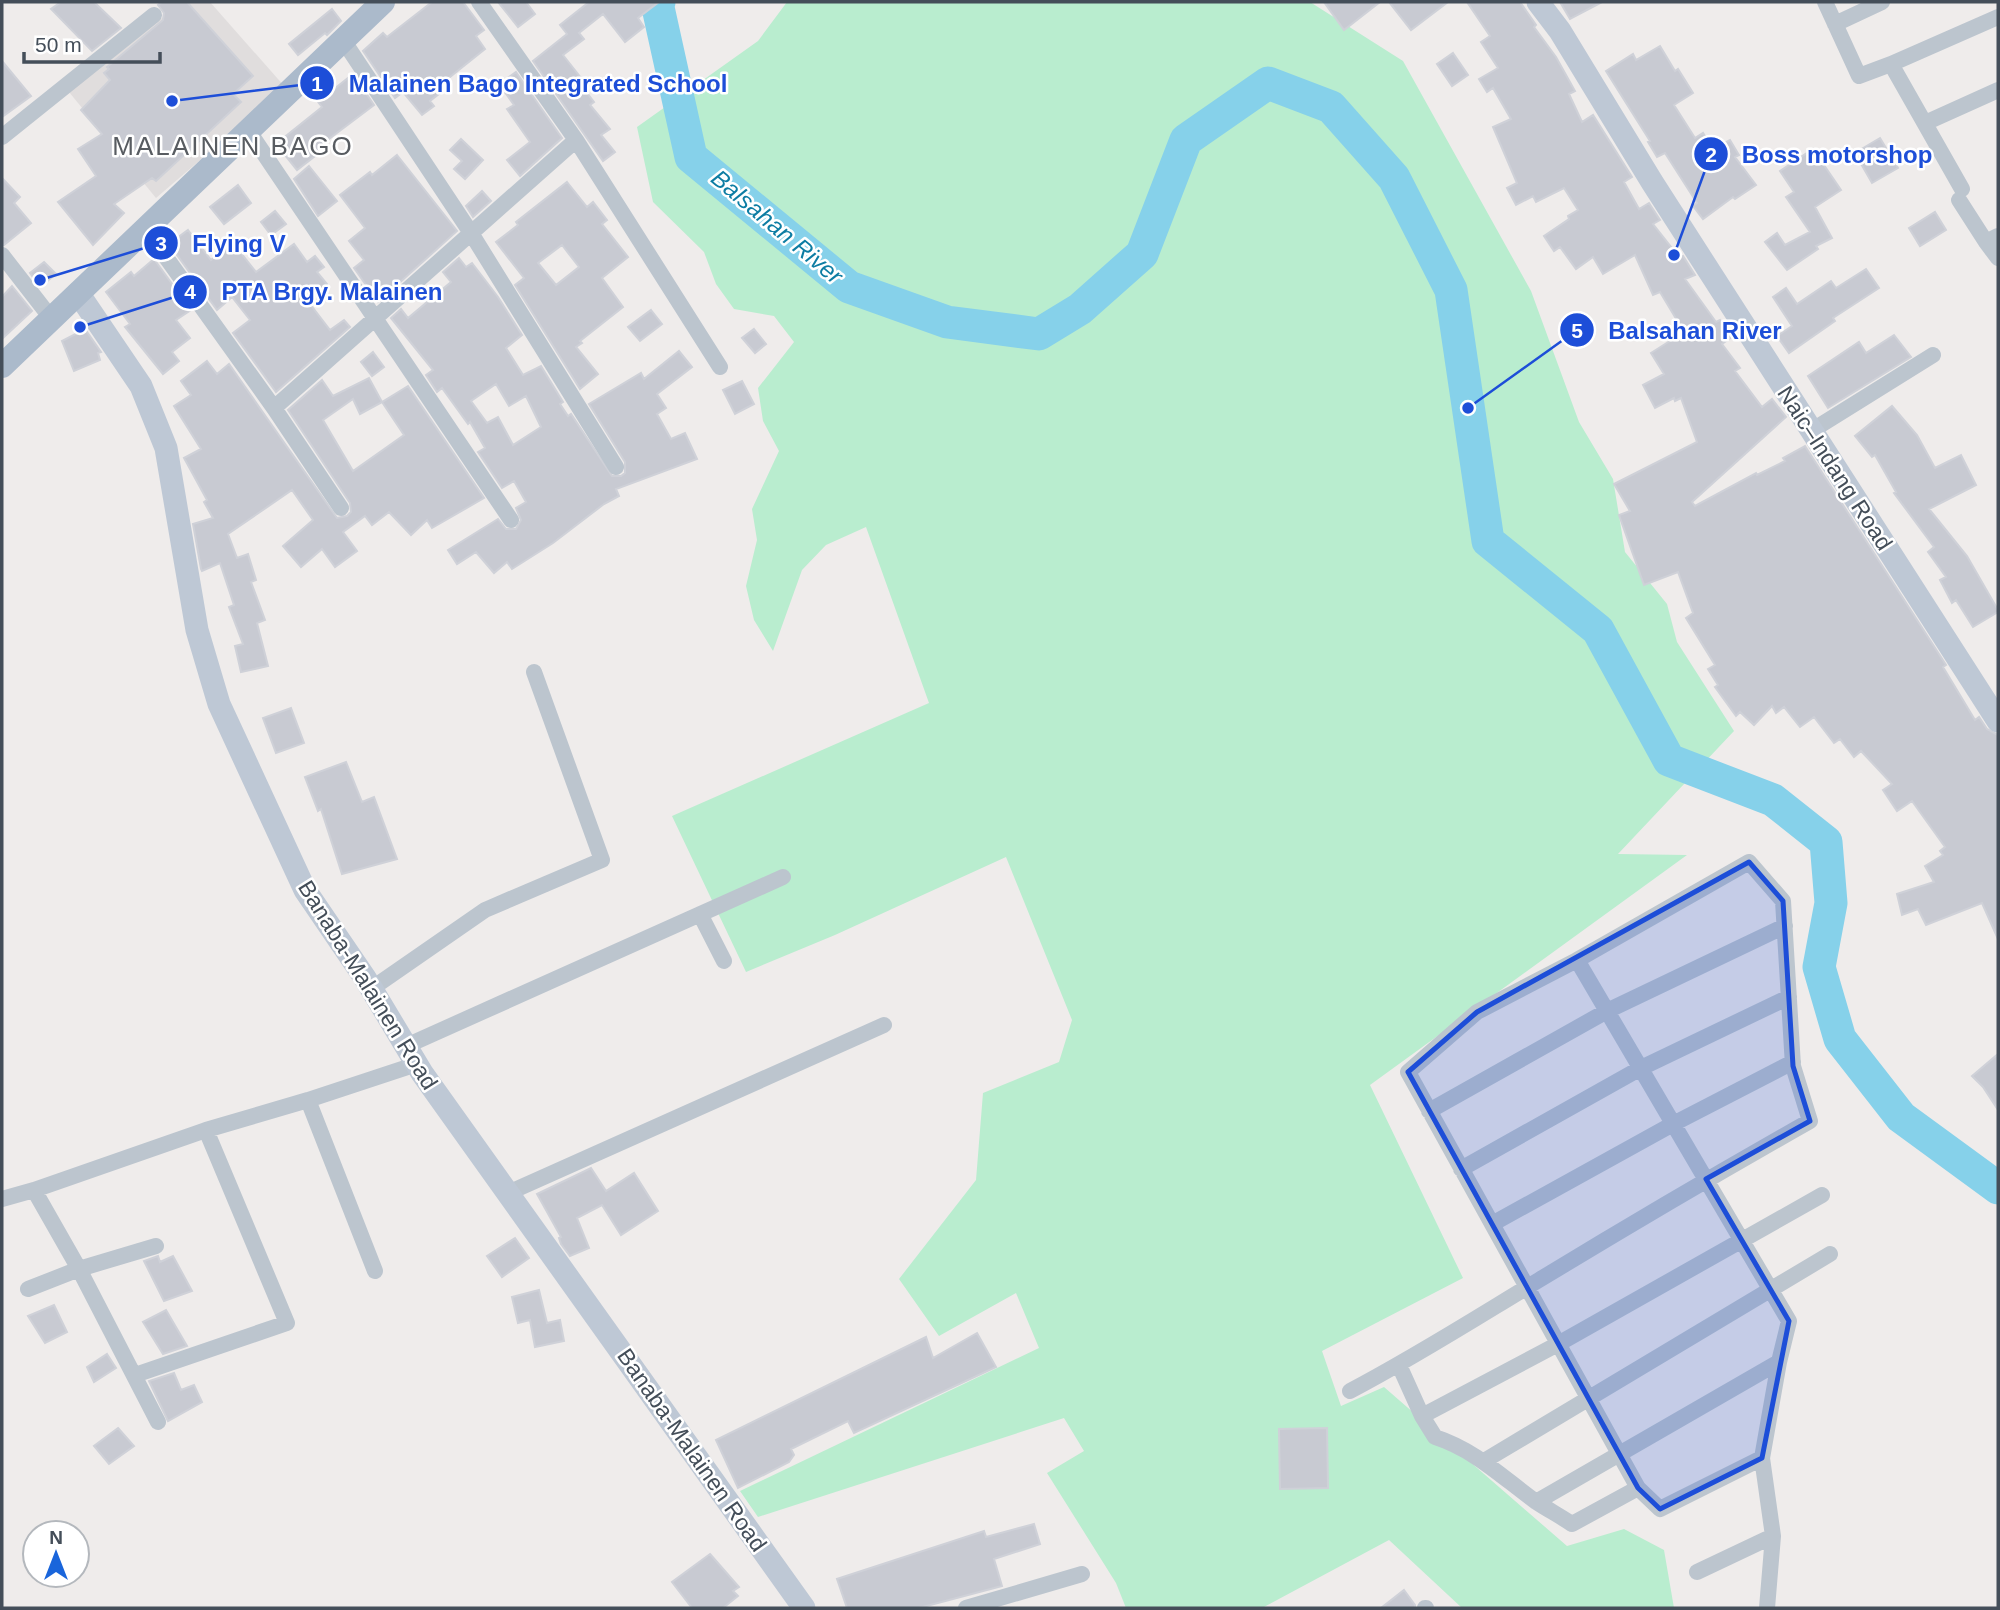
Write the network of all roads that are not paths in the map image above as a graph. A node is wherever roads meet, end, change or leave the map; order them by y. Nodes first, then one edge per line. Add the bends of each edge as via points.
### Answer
1 (383, 2) edge
2 (479, 2) edge
3 (1538, 2) edge
4 (1825, 2) edge
5 (1882, 2) edge
6 (155, 15) dead end
7 (1998, 18) edge
8 (1835, 24) junction
9 (343, 40) junction
10 (1891, 64) junction
11 (1998, 91) edge
12 (1925, 123) junction
13 (248, 130) junction
14 (2, 136) edge
15 (576, 140) junction
16 (145, 228) junction
17 (471, 233) junction
18 (1992, 239) edge
19 (2, 255) edge
20 (1998, 258) edge
21 (78, 293) junction
22 (51, 318) junction
23 (376, 318) junction
24 (1933, 355) dead end
25 (2, 366) edge
26 (720, 367) dead end
27 (274, 408) junction
28 (1811, 431) junction
29 (616, 467) dead end
30 (341, 508) dead end
31 (511, 520) dead end
32 (534, 672) dead end
33 (1998, 720) edge
34 (783, 877) dead end
35 (700, 914) junction
36 (1785, 926) junction
37 (1577, 960) junction
38 (724, 961) dead end
39 (371, 989) junction
40 (1789, 997) junction
41 (1607, 1011) junction
42 (884, 1025) dead end
43 (411, 1055) junction
44 (1793, 1062) junction
45 (1640, 1068) junction
46 (308, 1100) junction
47 (1429, 1111) junction
48 (1673, 1124) junction
49 (206, 1130) junction
50 (1461, 1168) junction
51 (1706, 1179) junction
52 (34, 1190) junction
53 (508, 1193) junction
54 (1822, 1195) dead end
55 (2, 1199) edge
56 (1492, 1224) junction
57 (1741, 1240) junction
58 (156, 1246) dead end
59 (1830, 1254) dead end
60 (79, 1269) junction
61 (375, 1271) dead end
62 (1527, 1288) junction
63 (28, 1289) dead end
64 (1771, 1290) junction
65 (1558, 1344) junction
66 (1779, 1362) junction
67 (1399, 1365) junction
68 (135, 1375) junction
69 (1350, 1391) dead end
70 (1588, 1399) junction
71 (1422, 1416) junction
72 (158, 1422) dead end
73 (1620, 1455) junction
74 (1762, 1458) junction
75 (1484, 1461) junction
76 (1638, 1488) junction
77 (1536, 1502) junction
78 (1773, 1536) junction
79 (1697, 1572) dead end
80 (1082, 1574) dead end
81 (804, 1608) edge
82 (966, 1608) edge
83 (1767, 1608) edge

1 - 9 main road
2 - 15 street
3 - 28 street, Naic–Indang Road
4 - 8 street
5 - 8 street
6 - 14 street
7 - 10 street
8 - 10 street via 1859,76
9 - 13 main road
9 - 17 street
10 - 12 street
11 - 12 street
12 - 18 street via 1960,195
13 - 16 main road
13 - 23 street
15 - 17 street
15 - 26 street
16 - 21 main road
16 - 27 street
17 - 23 street
17 - 29 street
18 - 20 street
19 - 22 street
21 - 22 main road
21 - 39 street, Banaba-Malainen Road via 141,386 166,448 197,630 219,704 305,890
22 - 25 main road
23 - 27 street
23 - 31 street
24 - 28 street
27 - 30 street
28 - 33 street, Naic–Indang Road
32 - 39 street via 602,860 485,909
34 - 35 street
35 - 38 street
35 - 43 street
36 - 37 street via 1783,901 1749,862
36 - 40 street
36 - 41 street
37 - 41 street
37 - 47 street via 1477,1013 1408,1072
39 - 43 street, Banaba-Malainen Road
40 - 44 street
40 - 45 street
41 - 45 street
41 - 47 street
42 - 53 street
43 - 46 street
43 - 53 street, Banaba-Malainen Road
44 - 48 street
44 - 51 street via 1810,1121
45 - 48 street
45 - 50 street
46 - 49 street
46 - 61 street
47 - 50 street
48 - 51 street
48 - 56 street
49 - 52 street
49 - 68 street via 287,1323
50 - 56 street
51 - 57 street
51 - 62 street
52 - 55 street
52 - 60 street
53 - 81 street, Banaba-Malainen Road
54 - 57 street
56 - 62 street
57 - 64 street
57 - 65 street
58 - 60 street
59 - 64 street
60 - 63 street
60 - 68 street
62 - 65 street
62 - 67 street
64 - 66 street via 1789,1321
64 - 70 street
65 - 70 street
65 - 71 street
66 - 73 street
66 - 74 street
67 - 69 street
67 - 71 street
68 - 72 street
70 - 73 street
70 - 75 street
71 - 75 street via 1435,1437
73 - 76 street
73 - 77 street
74 - 76 street via 1660,1508
74 - 78 street
75 - 77 street
76 - 77 street via 1572,1524
78 - 79 street
78 - 83 street
80 - 82 street

